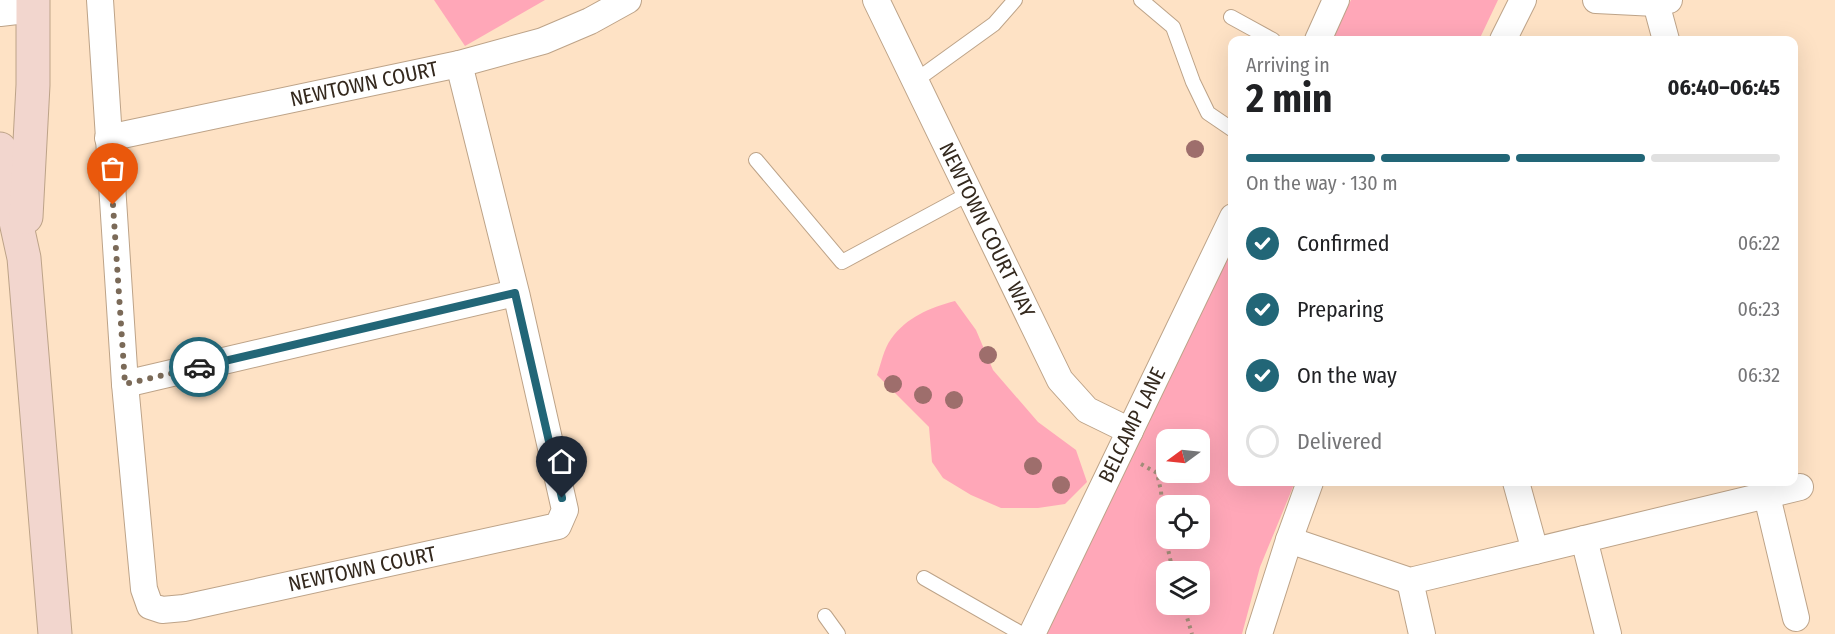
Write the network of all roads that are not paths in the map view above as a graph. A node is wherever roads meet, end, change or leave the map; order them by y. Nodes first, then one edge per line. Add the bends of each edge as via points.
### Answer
1 (100, 0) edge
2 (628, 0) edge
3 (876, 0) edge
4 (1015, 0) edge
5 (1141, 0) edge
6 (1336, 0) edge
7 (1523, 0) edge
8 (1596, 0) edge
9 (1663, 2) edge
10 (34, 4) edge
11 (0, 13) edge
12 (1231, 17) dead end
13 (1266, 36) edge
14 (1320, 36) edge
15 (1505, 36) edge
16 (1666, 36) edge
17 (459, 64) junction
18 (915, 81) junction
19 (1228, 127) edge
20 (108, 138) junction
21 (0, 149) edge
22 (756, 160) dead end
23 (970, 193) junction
24 (1228, 227) edge
25 (24, 258) junction
26 (515, 293) junction
27 (125, 384) junction
28 (1130, 431) junction
29 (1309, 486) edge
30 (1517, 486) edge
31 (1800, 487) dead end
32 (1767, 496) junction
33 (1584, 539) junction
34 (1289, 540) junction
35 (1535, 550) junction
36 (924, 578) dead end
37 (1410, 581) junction
38 (825, 616) dead end
39 (1796, 618) dead end
40 (55, 634) edge
41 (838, 634) edge
42 (1022, 634) edge
43 (1032, 634) edge
44 (1259, 634) edge
45 (1422, 634) edge
46 (1608, 634) edge

1 - 20 street, NEWTOWN COURT
2 - 17 street via 543,41
3 - 18 street, NEWTOWN COURT WAY
4 - 18 lane via 994,24
5 - 19 lane via 1173,27 1208,113
6 - 14 street
7 - 15 street
8 - 9 street
9 - 16 street
10 - 11 street
10 - 25 main road
12 - 13 lane
17 - 20 street, NEWTOWN COURT
17 - 26 street, NEWTOWN COURT
18 - 23 street, NEWTOWN COURT WAY
20 - 27 street, NEWTOWN COURT
21 - 25 main road
22 - 23 lane via 842,262
23 - 28 street, NEWTOWN COURT WAY via 1060,380 1087,410
24 - 28 street, BELCAMP LANE
25 - 40 main road
26 - 27 street
26 - 27 street, NEWTOWN COURT via 565,510 558,526 162,610 150,606 144,589
28 - 43 street, BELCAMP LANE
29 - 34 street
30 - 35 street
31 - 32 street
32 - 33 street
32 - 39 street
33 - 35 street
33 - 46 street
34 - 37 street
34 - 44 street
35 - 37 street
36 - 42 lane
37 - 45 street
38 - 41 lane

